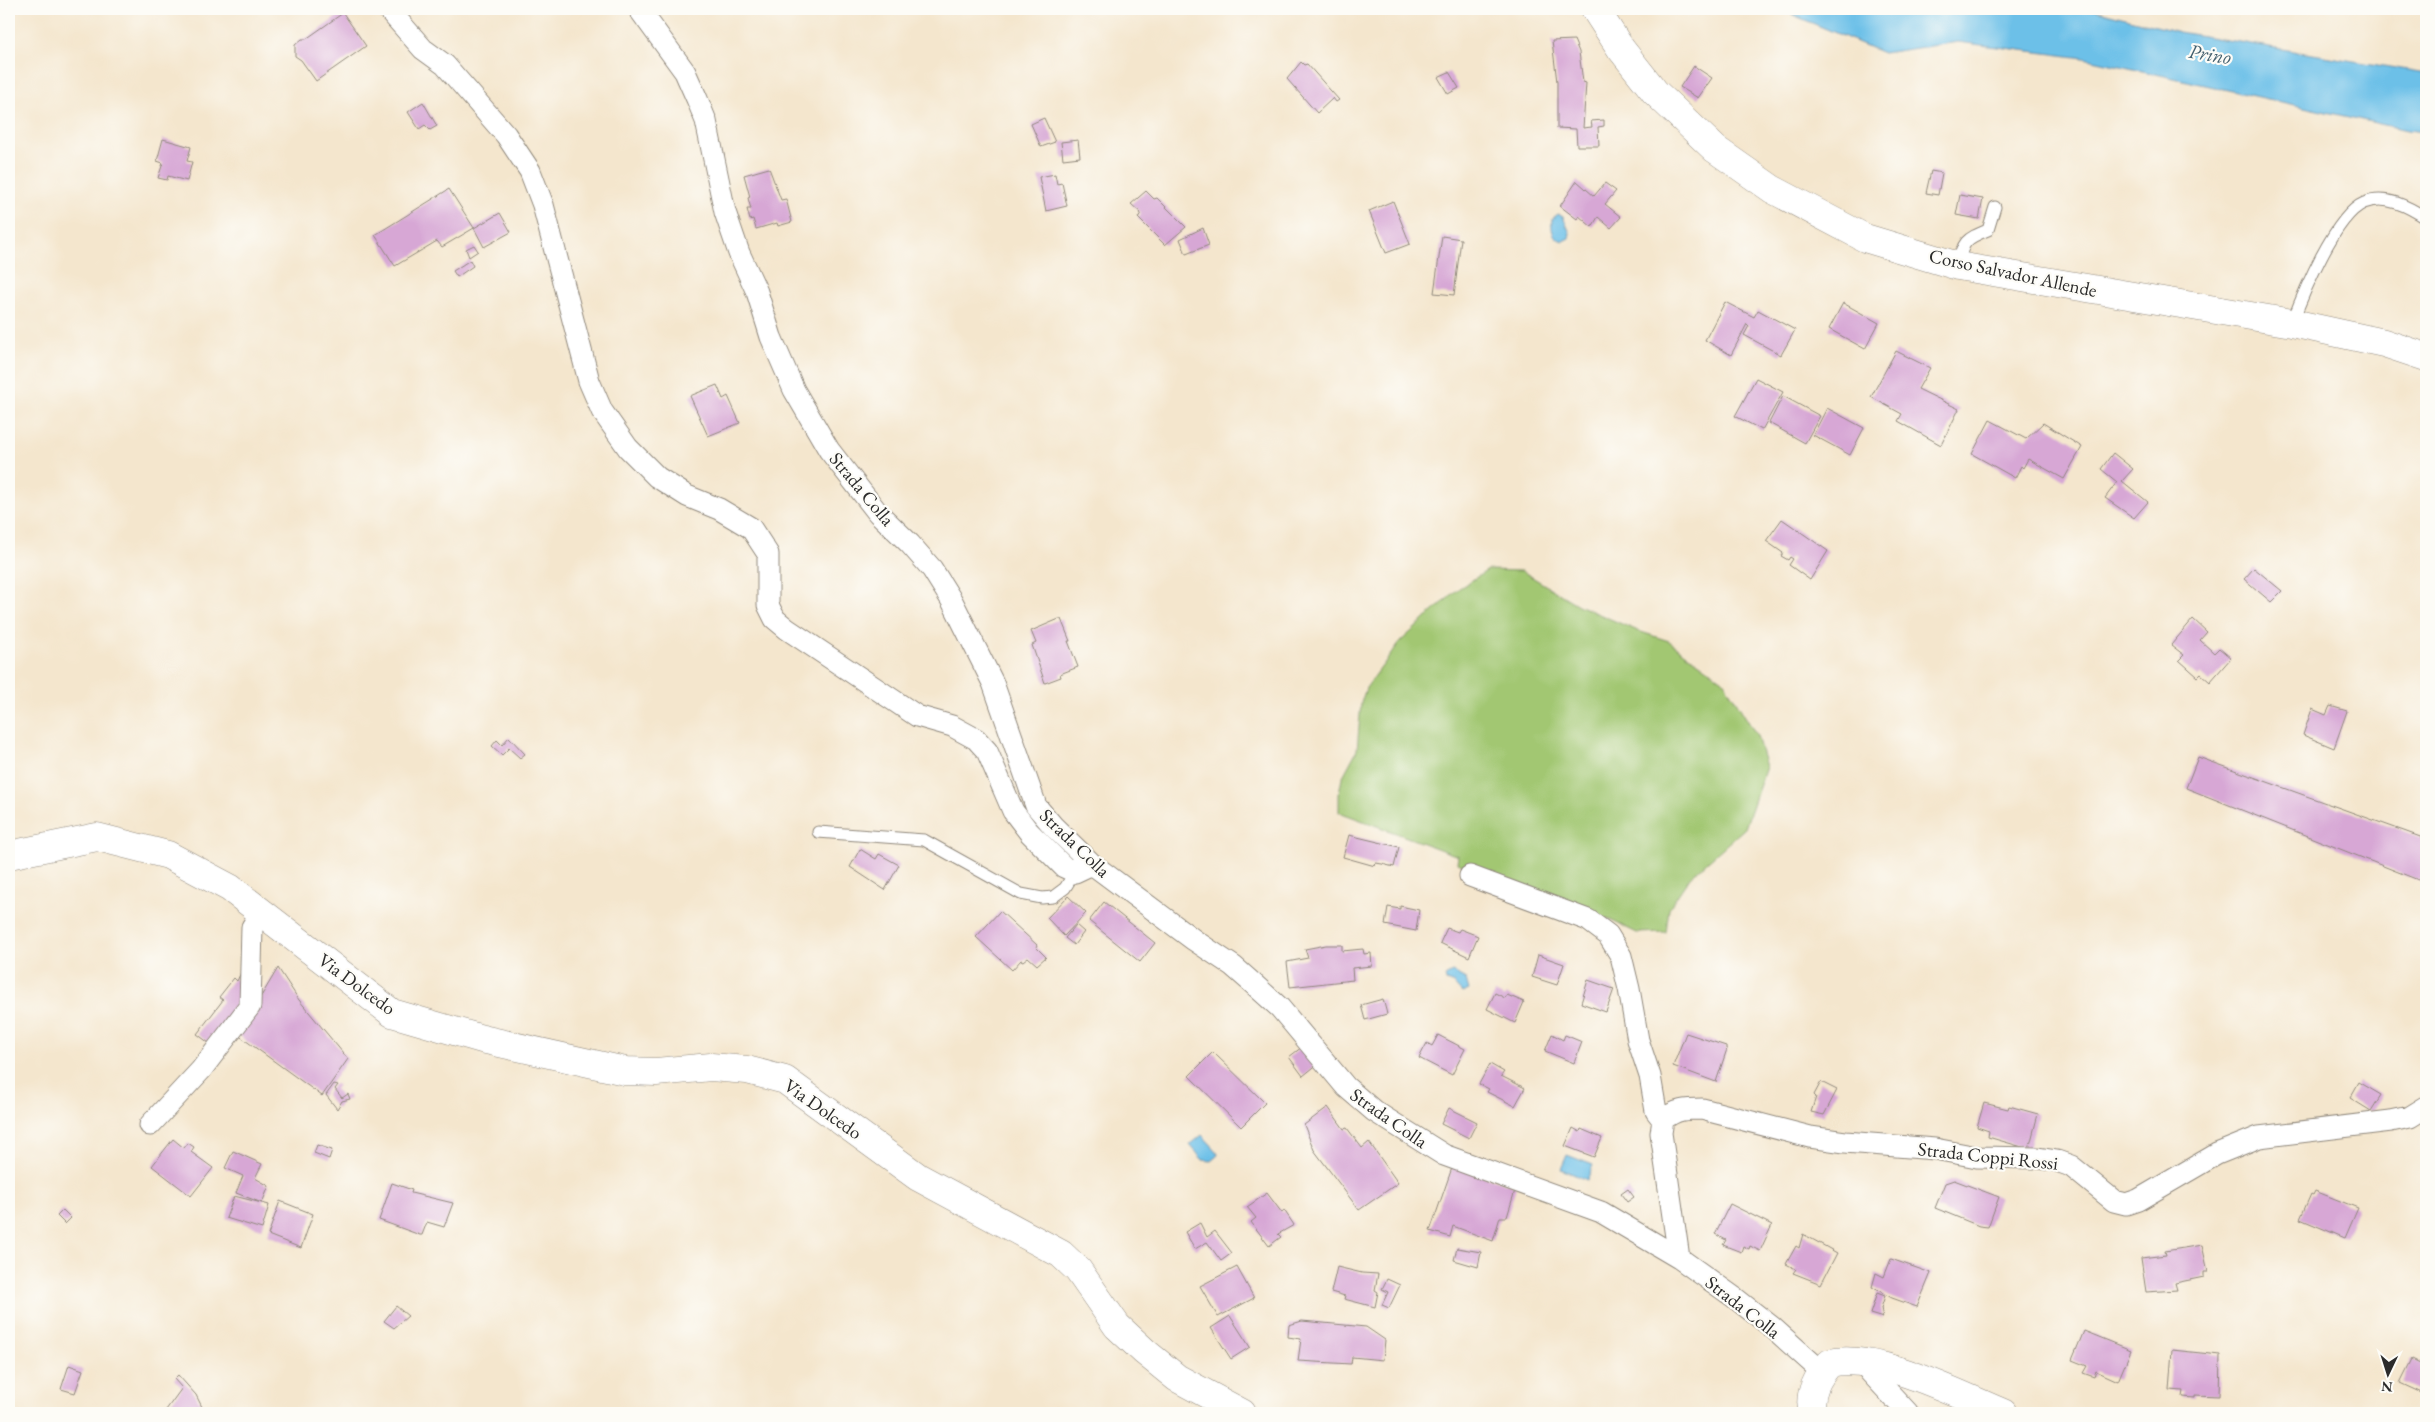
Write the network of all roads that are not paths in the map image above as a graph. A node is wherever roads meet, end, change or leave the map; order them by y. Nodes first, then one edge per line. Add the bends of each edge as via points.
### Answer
1 (388, 9) edge
2 (638, 9) edge
3 (1595, 9) edge
4 (1995, 206) dead end
5 (2426, 218) edge
6 (1958, 266) junction
7 (2292, 324) junction
8 (2426, 357) edge
9 (818, 832) dead end
10 (9, 855) edge
11 (1084, 868) junction
12 (1470, 876) dead end
13 (262, 912) junction
14 (2426, 1107) edge
15 (1663, 1120) junction
16 (150, 1125) dead end
17 (1679, 1258) junction
18 (1863, 1361) junction
19 (1822, 1372) junction
20 (1242, 1413) edge
21 (1813, 1413) edge
22 (1908, 1413) edge
23 (2004, 1413) edge

1 - 11 street via 423,49 444,65 506,136 530,171 543,205 589,381 602,411 628,448 657,477 751,528 768,554 768,605 775,618 917,716 952,726 976,739 987,751 1013,811 1029,832 1064,867
2 - 11 street, Strada Colla via 685,72 697,99 706,121 725,212 757,292 770,337 794,390 829,450 878,513 932,569 952,600 993,683 1036,806
3 - 6 main road, Corso Salvador Allende via 1654,92 1715,150 1772,189 1865,238
4 - 6 lane via 1988,230 1968,238 1962,247
5 - 7 lane via 2406,205 2386,201 2365,202 2352,211 2336,229
6 - 7 main road, Corso Salvador Allende
7 - 8 main road, Corso Salvador Allende via 2384,343
9 - 11 lane via 924,840 1022,894 1042,898 1054,897
10 - 13 main road, Via Dolcedo via 97,837 168,855 230,888
11 - 17 street, Strada Colla via 1233,966 1280,1008 1346,1087 1374,1112 1444,1155 1587,1205
12 - 15 street via 1588,920 1608,935 1621,956 1656,1111
13 - 16 street via 252,927 250,1006 201,1070
13 - 20 main road, Via Dolcedo via 392,1013 482,1039 625,1071 711,1067 747,1070 785,1080 918,1176 1061,1254 1078,1270 1117,1326 1145,1352 1177,1378
14 - 15 street, Strada Coppi Rossi via 2410,1117 2391,1121 2259,1136 2217,1154 2126,1204 2101,1193 2071,1166 2038,1158 1977,1157 1935,1149 1844,1142 1810,1137 1702,1110 1673,1112
15 - 17 street via 1661,1133
17 - 19 street, Strada Colla via 1772,1327
18 - 19 main road via 1830,1363
18 - 22 street
18 - 23 main road via 1911,1376
19 - 21 main road via 1814,1387

